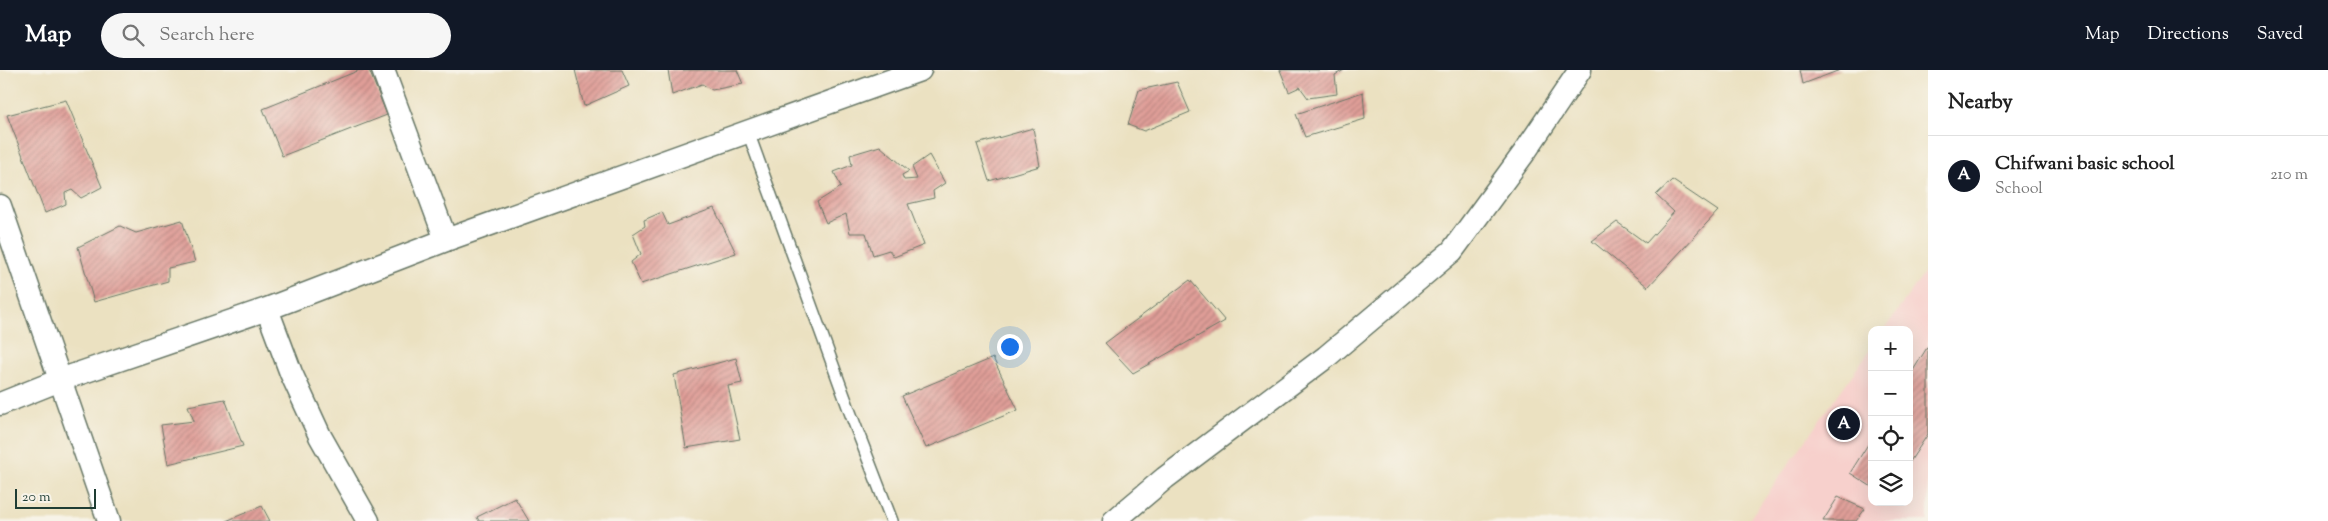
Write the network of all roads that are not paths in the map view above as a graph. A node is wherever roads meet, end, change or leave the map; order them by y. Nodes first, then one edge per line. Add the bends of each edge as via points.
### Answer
1 (383, 70) edge
2 (920, 70) edge
3 (1580, 70) edge
4 (748, 132) junction
5 (0, 206) edge
6 (446, 240) junction
7 (267, 309) junction
8 (60, 380) junction
9 (0, 404) edge
10 (109, 521) edge
11 (368, 521) edge
12 (892, 521) edge
13 (1114, 521) edge

1 - 6 street
2 - 4 street
3 - 13 street via 1452,251 1326,357 1165,478
4 - 6 street
4 - 12 lane
5 - 8 street
6 - 7 street
7 - 8 street
7 - 11 street via 320,436
8 - 9 street
8 - 10 street

